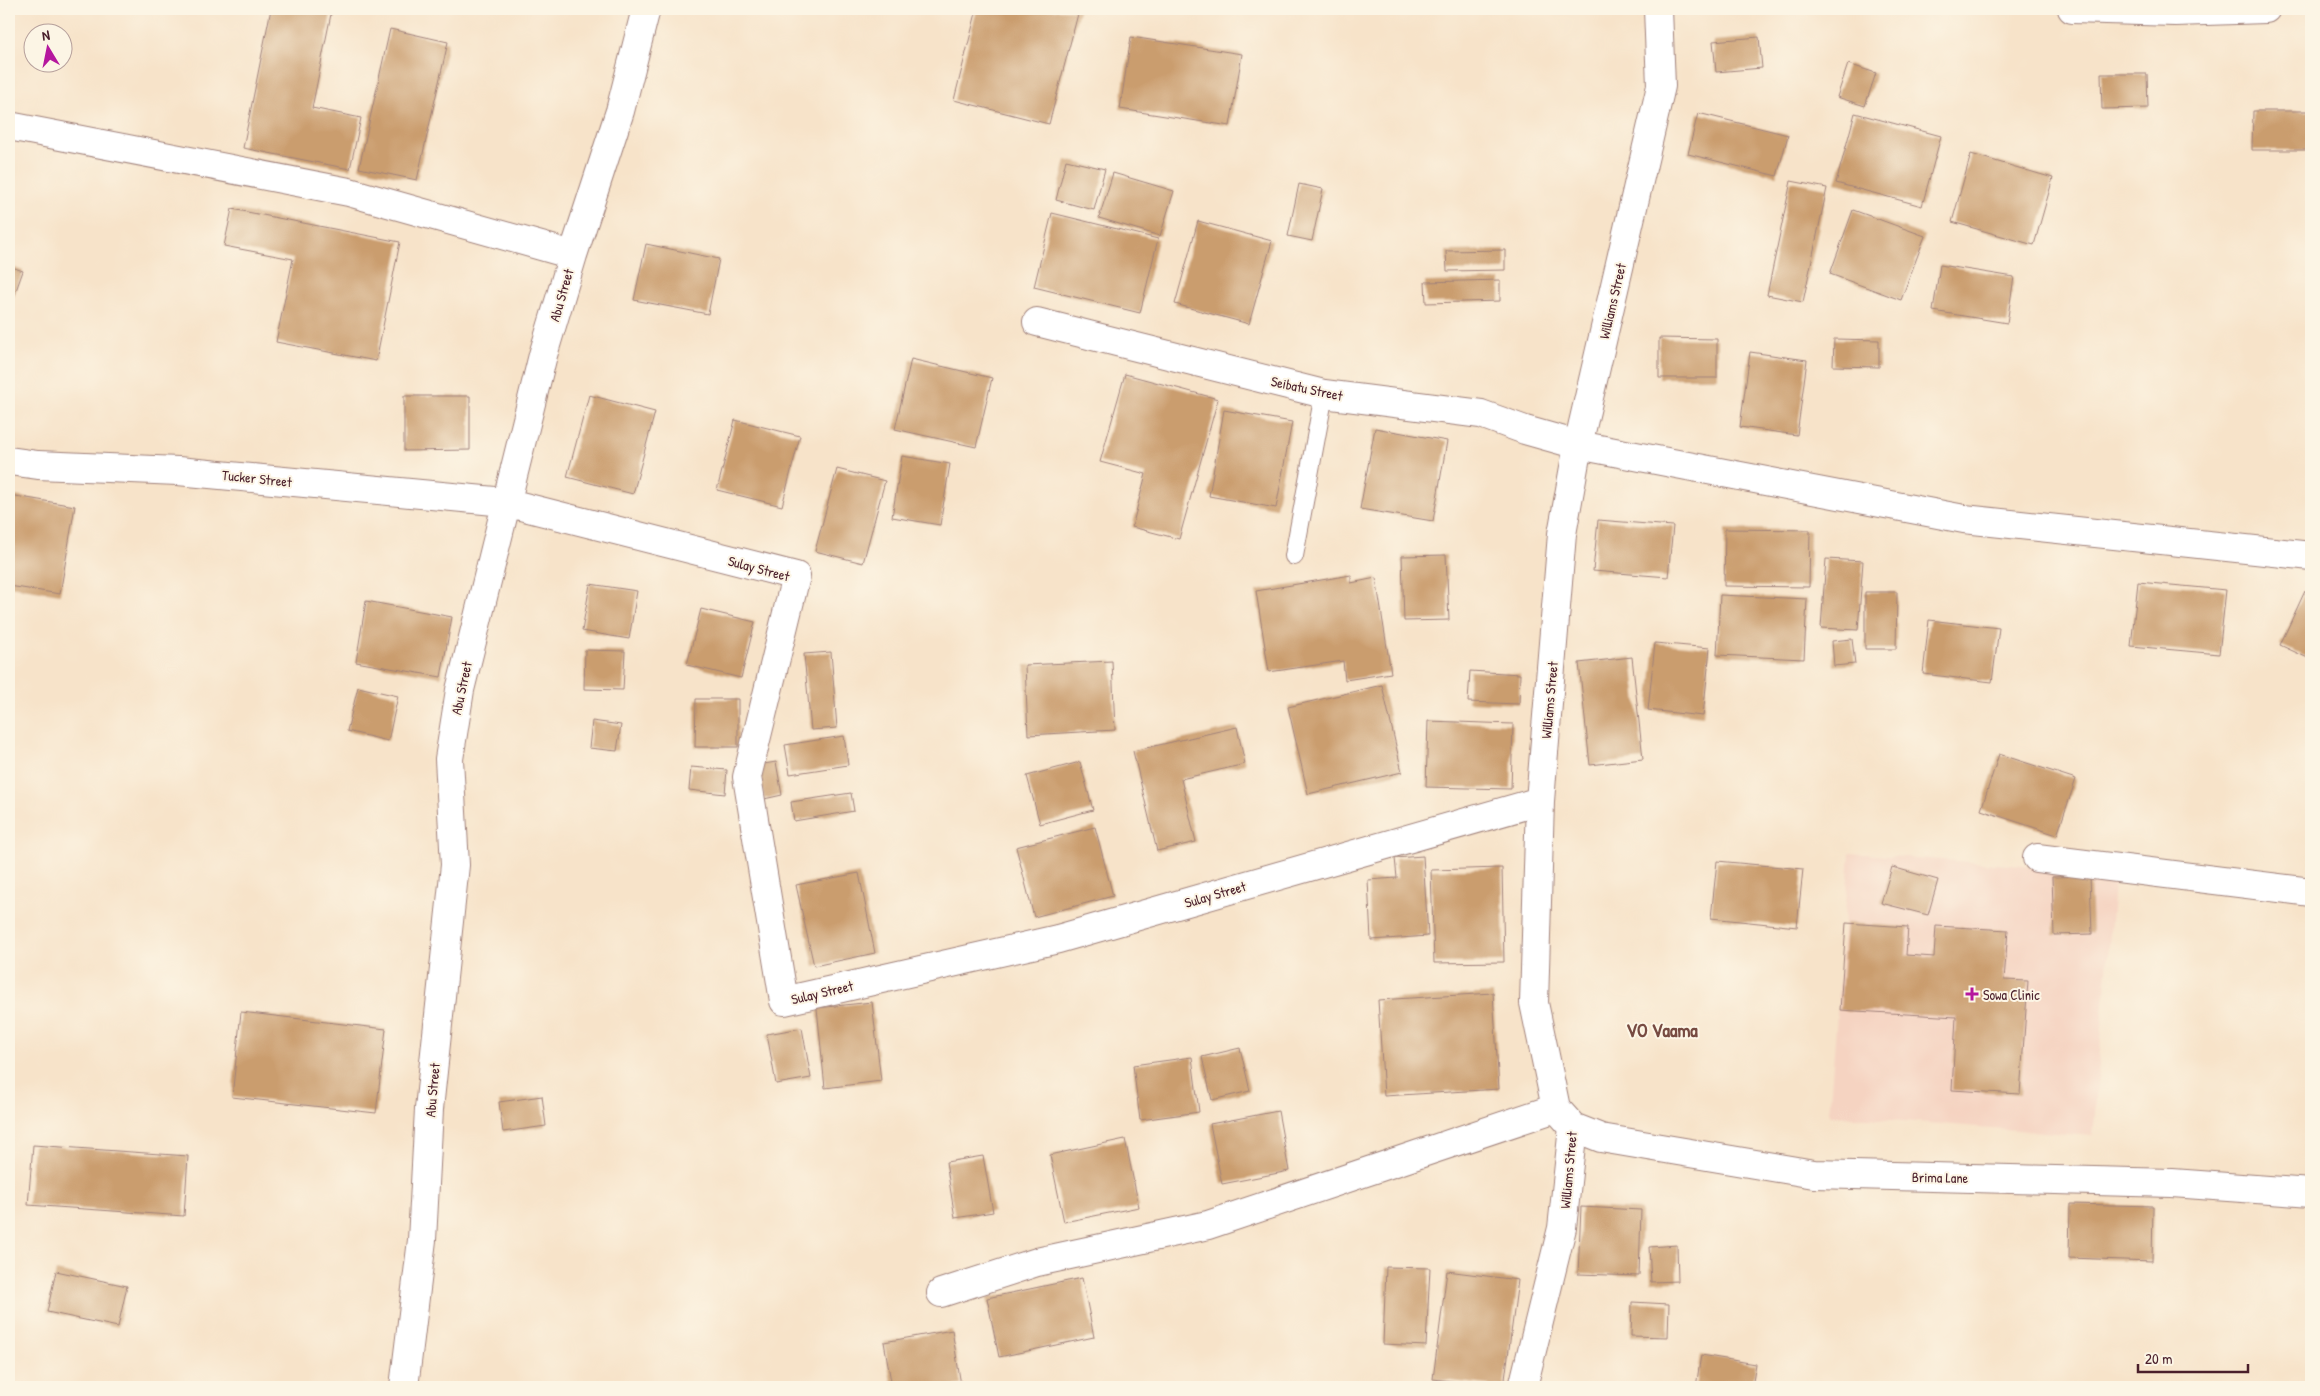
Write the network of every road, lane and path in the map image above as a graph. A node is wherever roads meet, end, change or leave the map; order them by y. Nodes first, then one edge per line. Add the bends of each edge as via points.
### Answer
1 (646, 9) edge
2 (1658, 9) edge
3 (2072, 9) edge
4 (2266, 9) edge
5 (9, 126) edge
6 (573, 255) junction
7 (1037, 322) dead end
8 (1324, 394) junction
9 (1578, 445) junction
10 (9, 461) edge
11 (505, 502) junction
12 (1294, 556) dead end
13 (2311, 556) edge
14 (1540, 801) junction
15 (2037, 858) dead end
16 (2311, 892) edge
17 (1565, 1118) junction
18 (2311, 1193) edge
19 (941, 1293) dead end
20 (404, 1387) edge
21 (1523, 1387) edge

1 - 6 main road, Abu Street via 620,111
2 - 9 main road, Williams Street via 1662,86
3 - 4 main road via 2175,12
5 - 6 main road via 349,192
6 - 11 main road, Abu Street
7 - 8 main road, Seibatu Street
8 - 9 main road, Seibatu Street via 1481,414
8 - 12 lane
9 - 13 main road, Seibatu Street via 1964,519
9 - 14 main road, Williams Street via 1562,534
10 - 11 main road, Tucker Street via 178,471
11 - 14 main road, Sulay Street via 796,576 747,777 784,1001 1058,939
11 - 20 main road, Abu Street via 460,690 449,759 455,866 429,1109 422,1240
14 - 17 main road, Williams Street via 1534,1003
15 - 16 main road
17 - 18 main road, Brima Lane via 1601,1138 1814,1174 2172,1183
17 - 19 main road via 1208,1225 1037,1262
17 - 21 main road, Williams Street via 1562,1228

